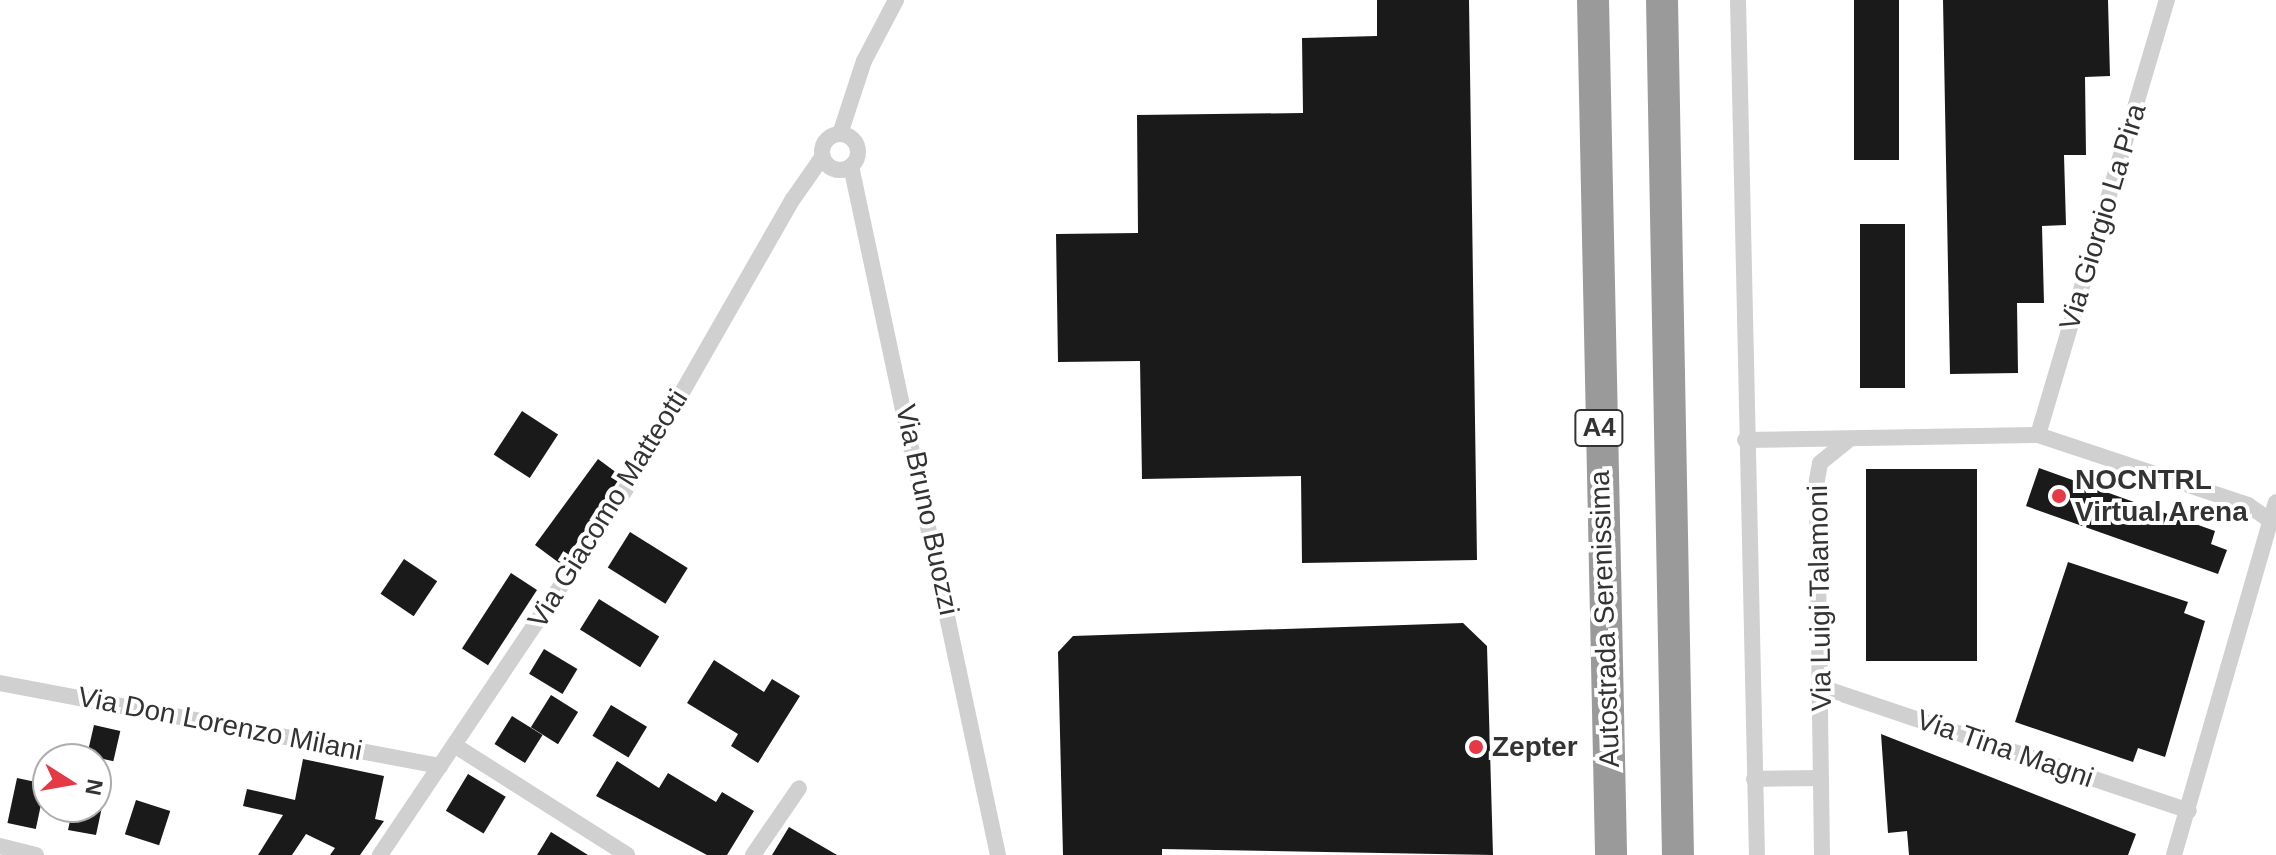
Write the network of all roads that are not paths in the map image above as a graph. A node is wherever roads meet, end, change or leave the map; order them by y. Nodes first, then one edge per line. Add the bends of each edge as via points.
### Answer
1 (896, 0) edge
2 (1593, 0) edge
3 (1662, 0) edge
4 (1738, 0) edge
5 (2167, 0) edge
6 (840, 134) junction
7 (823, 156) junction
8 (851, 166) junction
9 (2038, 435) junction
10 (1745, 440) junction
11 (1849, 440) junction
12 (2276, 502) edge
13 (2268, 519) junction
14 (0, 683) edge
15 (1821, 687) junction
16 (454, 745) junction
17 (440, 766) junction
18 (1821, 778) junction
19 (1754, 779) junction
20 (799, 788) dead end
21 (2189, 811) junction
22 (0, 846) edge
23 (36, 855) edge
24 (380, 855) edge
25 (627, 855) edge
26 (753, 855) edge
27 (998, 855) edge
28 (1611, 855) edge
29 (1678, 855) edge
30 (1757, 855) edge
31 (1822, 855) edge
32 (2174, 855) edge

1 - 6 street, Via Giacomo Matteotti via 864,61
2 - 28 highway, Autostrada Serenissima / A4
3 - 29 highway
4 - 10 street
5 - 9 street, Via Giorgio La Pira
6 - 7 street, Via Giacomo Matteotti via 827,140
6 - 8 street via 857,145
7 - 8 street via 835,169
7 - 16 street, Via Giacomo Matteotti via 800,187 629,485
8 - 27 street, Via Bruno Buozzi
9 - 11 street
9 - 13 street via 2248,505
10 - 11 street
10 - 19 street
11 - 15 street, Via Luigi Talamoni via 1820,463 1817,480
12 - 13 street
13 - 21 street via 2265,546
14 - 17 street, Via Don Lorenzo Milani
15 - 18 street, Via Luigi Talamoni
15 - 21 street, Via Tina Magni
16 - 17 street, Via Giacomo Matteotti
16 - 25 street
17 - 24 street, Via Giacomo Matteotti
18 - 19 street
18 - 31 street, Via Luigi Talamoni
19 - 30 street
20 - 26 street
21 - 32 street
22 - 23 street

